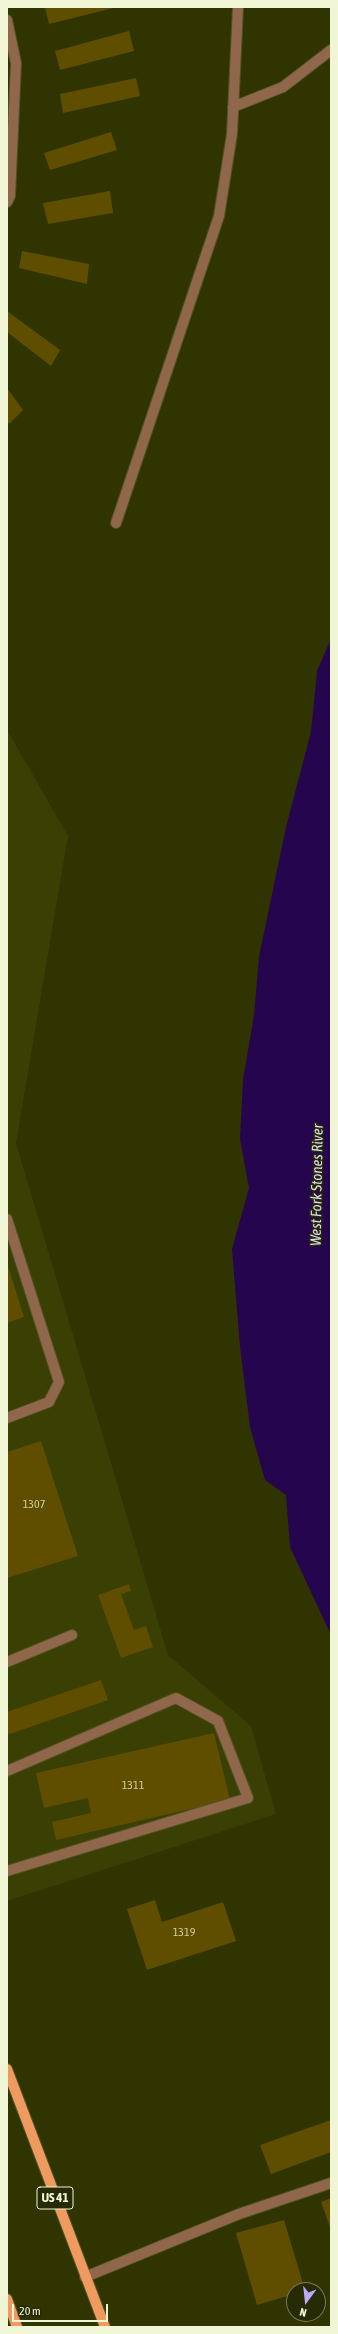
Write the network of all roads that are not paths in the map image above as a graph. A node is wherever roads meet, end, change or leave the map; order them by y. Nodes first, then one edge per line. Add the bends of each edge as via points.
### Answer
1 (238, 7) edge
2 (7, 20) edge
3 (331, 50) edge
4 (233, 107) junction
5 (7, 202) edge
6 (116, 523) dead end
7 (7, 1219) edge
8 (7, 1418) edge
9 (72, 1635) dead end
10 (7, 1662) edge
11 (7, 1771) edge
12 (7, 1871) edge
13 (7, 2069) edge
14 (331, 2183) edge
15 (85, 2277) junction
16 (7, 2299) edge
17 (17, 2327) edge
18 (105, 2327) edge

1 - 4 street
2 - 5 street via 16,63 10,196
3 - 4 street via 283,88
4 - 6 street via 232,134 219,216
7 - 8 street via 58,1382 49,1402
9 - 10 street
11 - 12 street via 176,1698 218,1721 248,1798
13 - 15 main road, US 41
14 - 15 street via 239,2214
15 - 18 main road, US 41
16 - 17 main road

